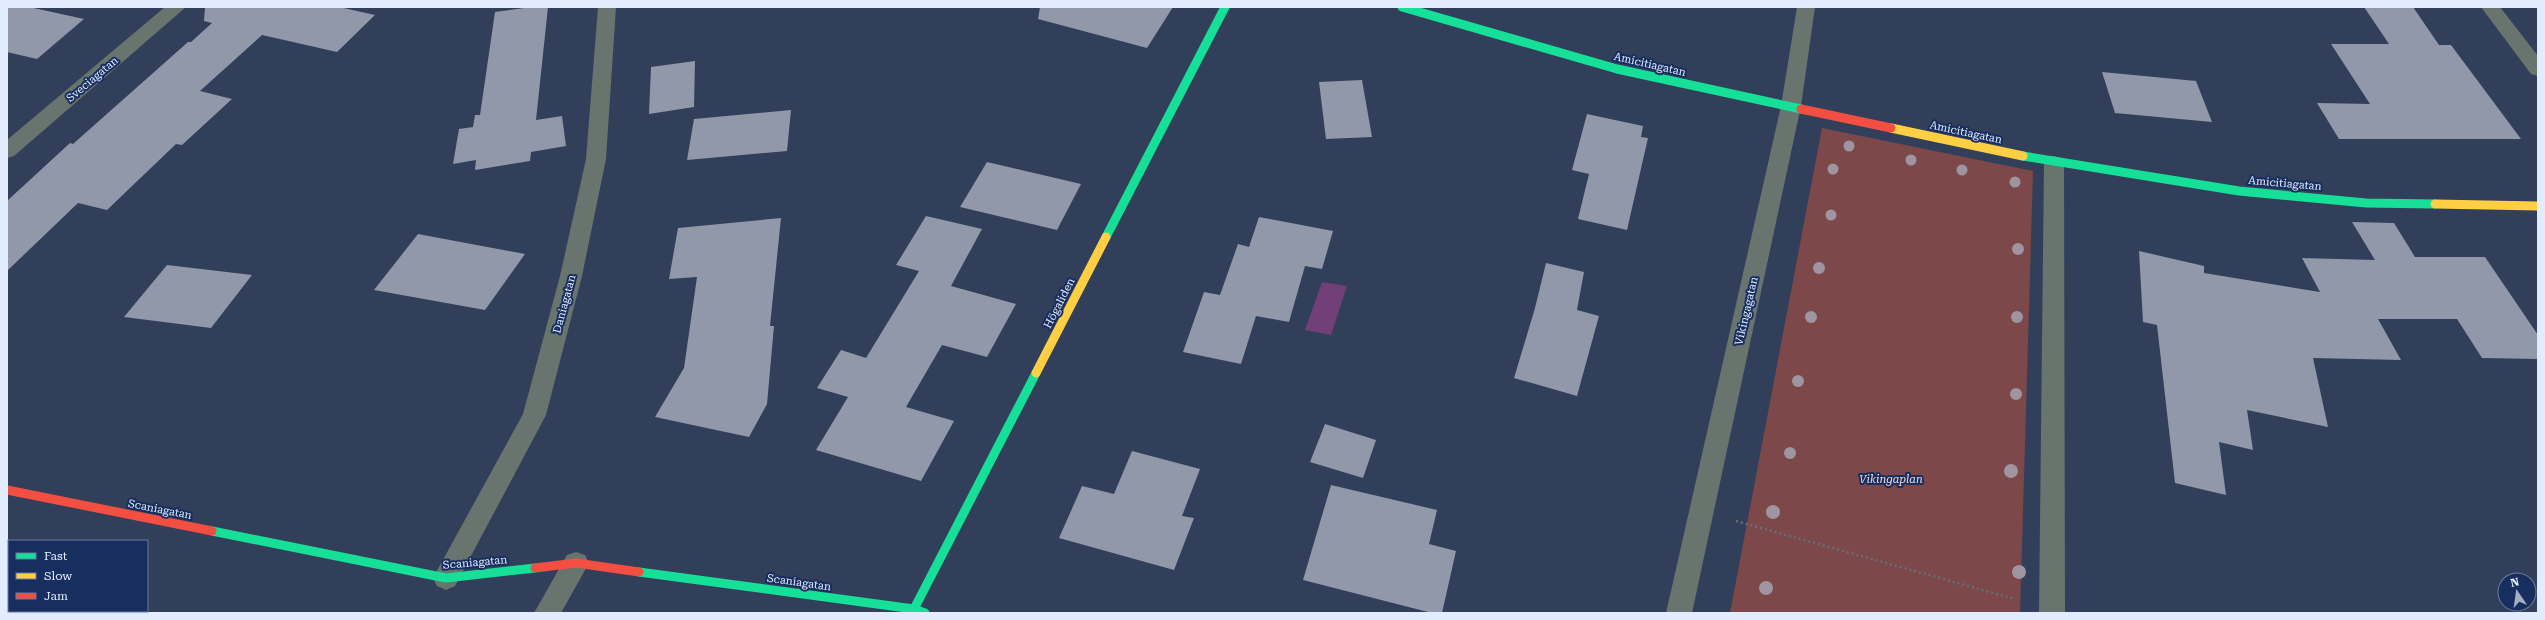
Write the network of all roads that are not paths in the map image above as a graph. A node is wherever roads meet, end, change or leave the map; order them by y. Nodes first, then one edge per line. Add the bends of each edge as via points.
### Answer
1 (177, 7) edge
2 (607, 7) edge
3 (1225, 7) edge
4 (1402, 7) edge
5 (1806, 7) edge
6 (2490, 7) edge
7 (2538, 69) edge
8 (1791, 106) junction
9 (7, 151) edge
10 (2054, 163) junction
11 (2538, 206) edge
12 (7, 490) edge
13 (576, 563) junction
14 (446, 578) junction
15 (914, 609) junction
16 (2052, 611) edge
17 (547, 613) edge
18 (925, 613) edge
19 (1679, 613) edge

1 - 9 street, Sveciagatan
2 - 14 street, Daniagatan via 596,159 571,276 534,414
3 - 15 street, Högaliden
4 - 8 street, Amicitiagatan via 1617,69
5 - 8 street, Vikingagatan
6 - 7 street
8 - 10 street, Amicitiagatan
8 - 19 street, Vikingagatan
10 - 11 street, Amicitiagatan via 2239,191 2366,203
10 - 16 street
12 - 14 street, Scaniagatan
13 - 14 street, Scaniagatan
13 - 15 street, Scaniagatan
13 - 17 street
15 - 18 street, Scaniagatan

